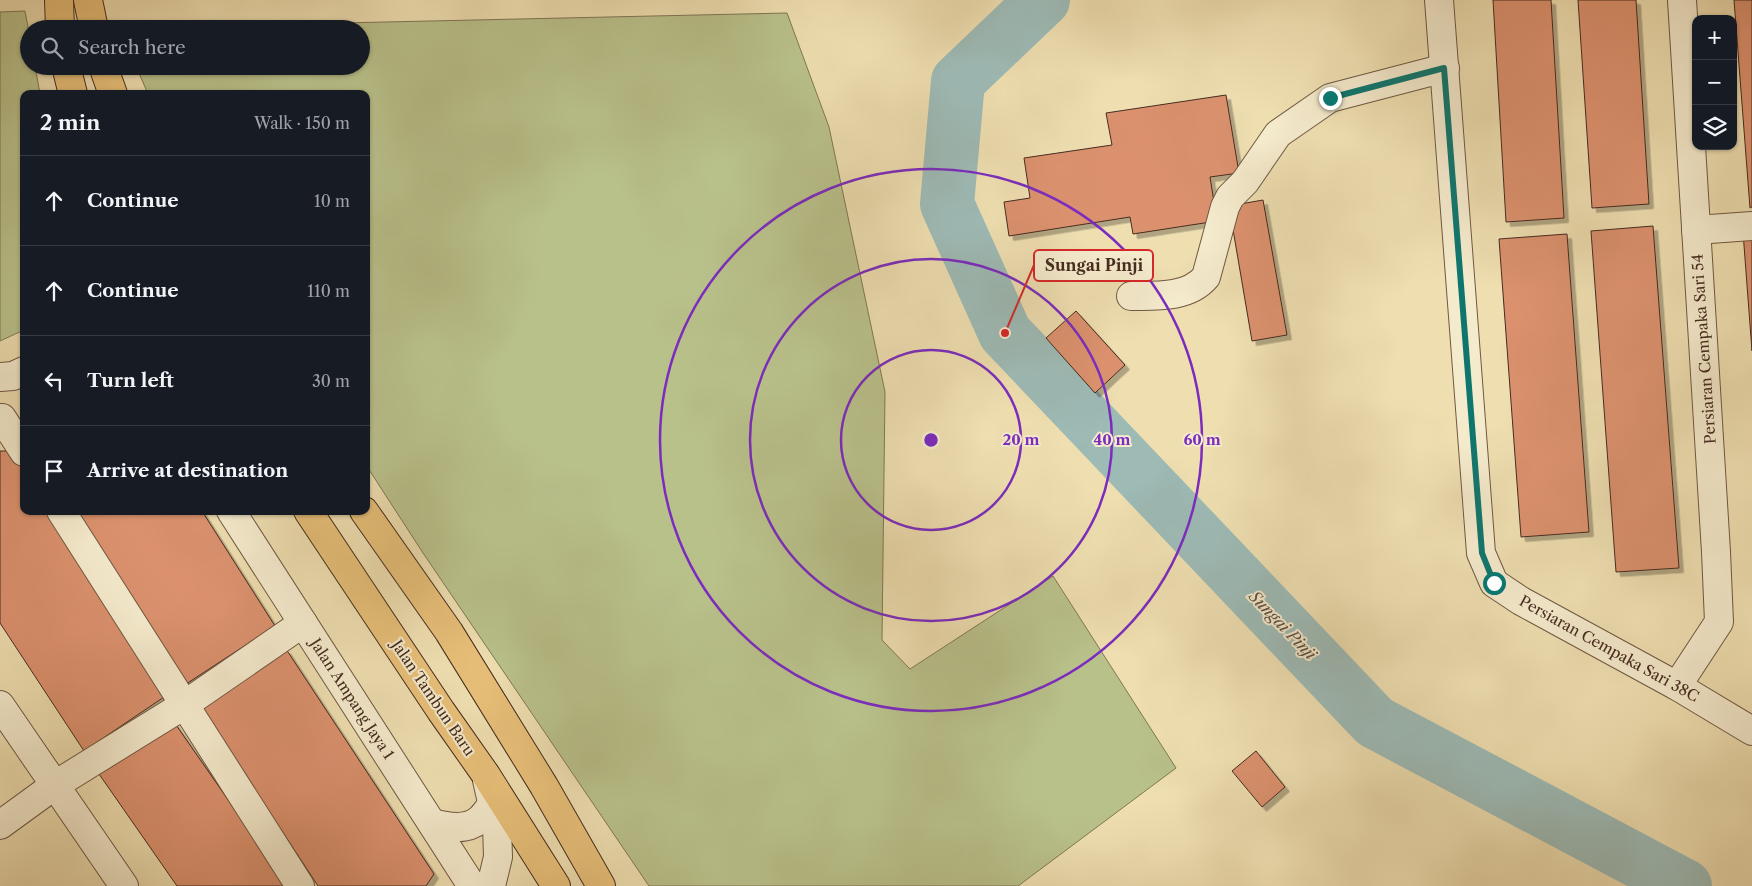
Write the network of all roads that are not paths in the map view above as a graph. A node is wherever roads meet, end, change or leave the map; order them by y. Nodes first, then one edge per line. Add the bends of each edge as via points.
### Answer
1 (59, 0) edge
2 (88, 0) edge
3 (1439, 0) edge
4 (1682, 0) edge
5 (60, 20) edge
6 (92, 20) edge
7 (1444, 68) junction
8 (68, 75) edge
9 (102, 75) edge
10 (106, 75) edge
11 (72, 90) edge
12 (102, 90) edge
13 (111, 90) edge
14 (1752, 226) edge
15 (1696, 230) junction
16 (1132, 296) dead end
17 (20, 373) edge
18 (0, 377) edge
19 (8, 417) edge
20 (20, 443) edge
21 (64, 515) edge
22 (234, 515) edge
23 (311, 515) edge
24 (367, 515) edge
25 (302, 623) junction
26 (1677, 686) junction
27 (0, 705) edge
28 (184, 705) junction
29 (1752, 731) edge
30 (486, 775) junction
31 (55, 785) junction
32 (493, 804) junction
33 (432, 823) junction
34 (0, 825) edge
35 (124, 886) edge
36 (300, 886) edge
37 (472, 886) edge
38 (491, 886) edge
39 (556, 886) edge
40 (601, 886) edge

1 - 5 main road
2 - 6 main road
3 - 7 street, Persiaran Cempaka Sari 38C
4 - 15 street, Persiaran Cempaka Sari 54
7 - 16 street via 1330,98 1278,134 1230,197 1203,281 1170,296
7 - 26 street, Persiaran Cempaka Sari 38C via 1482,553 1494,583 1521,602
8 - 11 main road
9 - 12 main road
10 - 13 main road
14 - 15 street
15 - 26 street, Persiaran Cempaka Sari 54 via 1719,622
17 - 18 street
19 - 20 street
21 - 28 street
22 - 25 street, Jalan Ampang Jaya 1
23 - 30 main road, Jalan Tambun Baru
24 - 40 main road via 448,632 544,786
25 - 28 street
25 - 33 street, Jalan Ampang Jaya 1
26 - 29 street, Persiaran Cempaka Sari 38C
27 - 31 street
28 - 31 street
28 - 36 street
30 - 32 street
30 - 39 main road, Jalan Tambun Baru
31 - 34 street
31 - 35 street
32 - 33 street via 479,821 463,827
32 - 38 street via 498,857
33 - 37 street, Jalan Ampang Jaya 1

